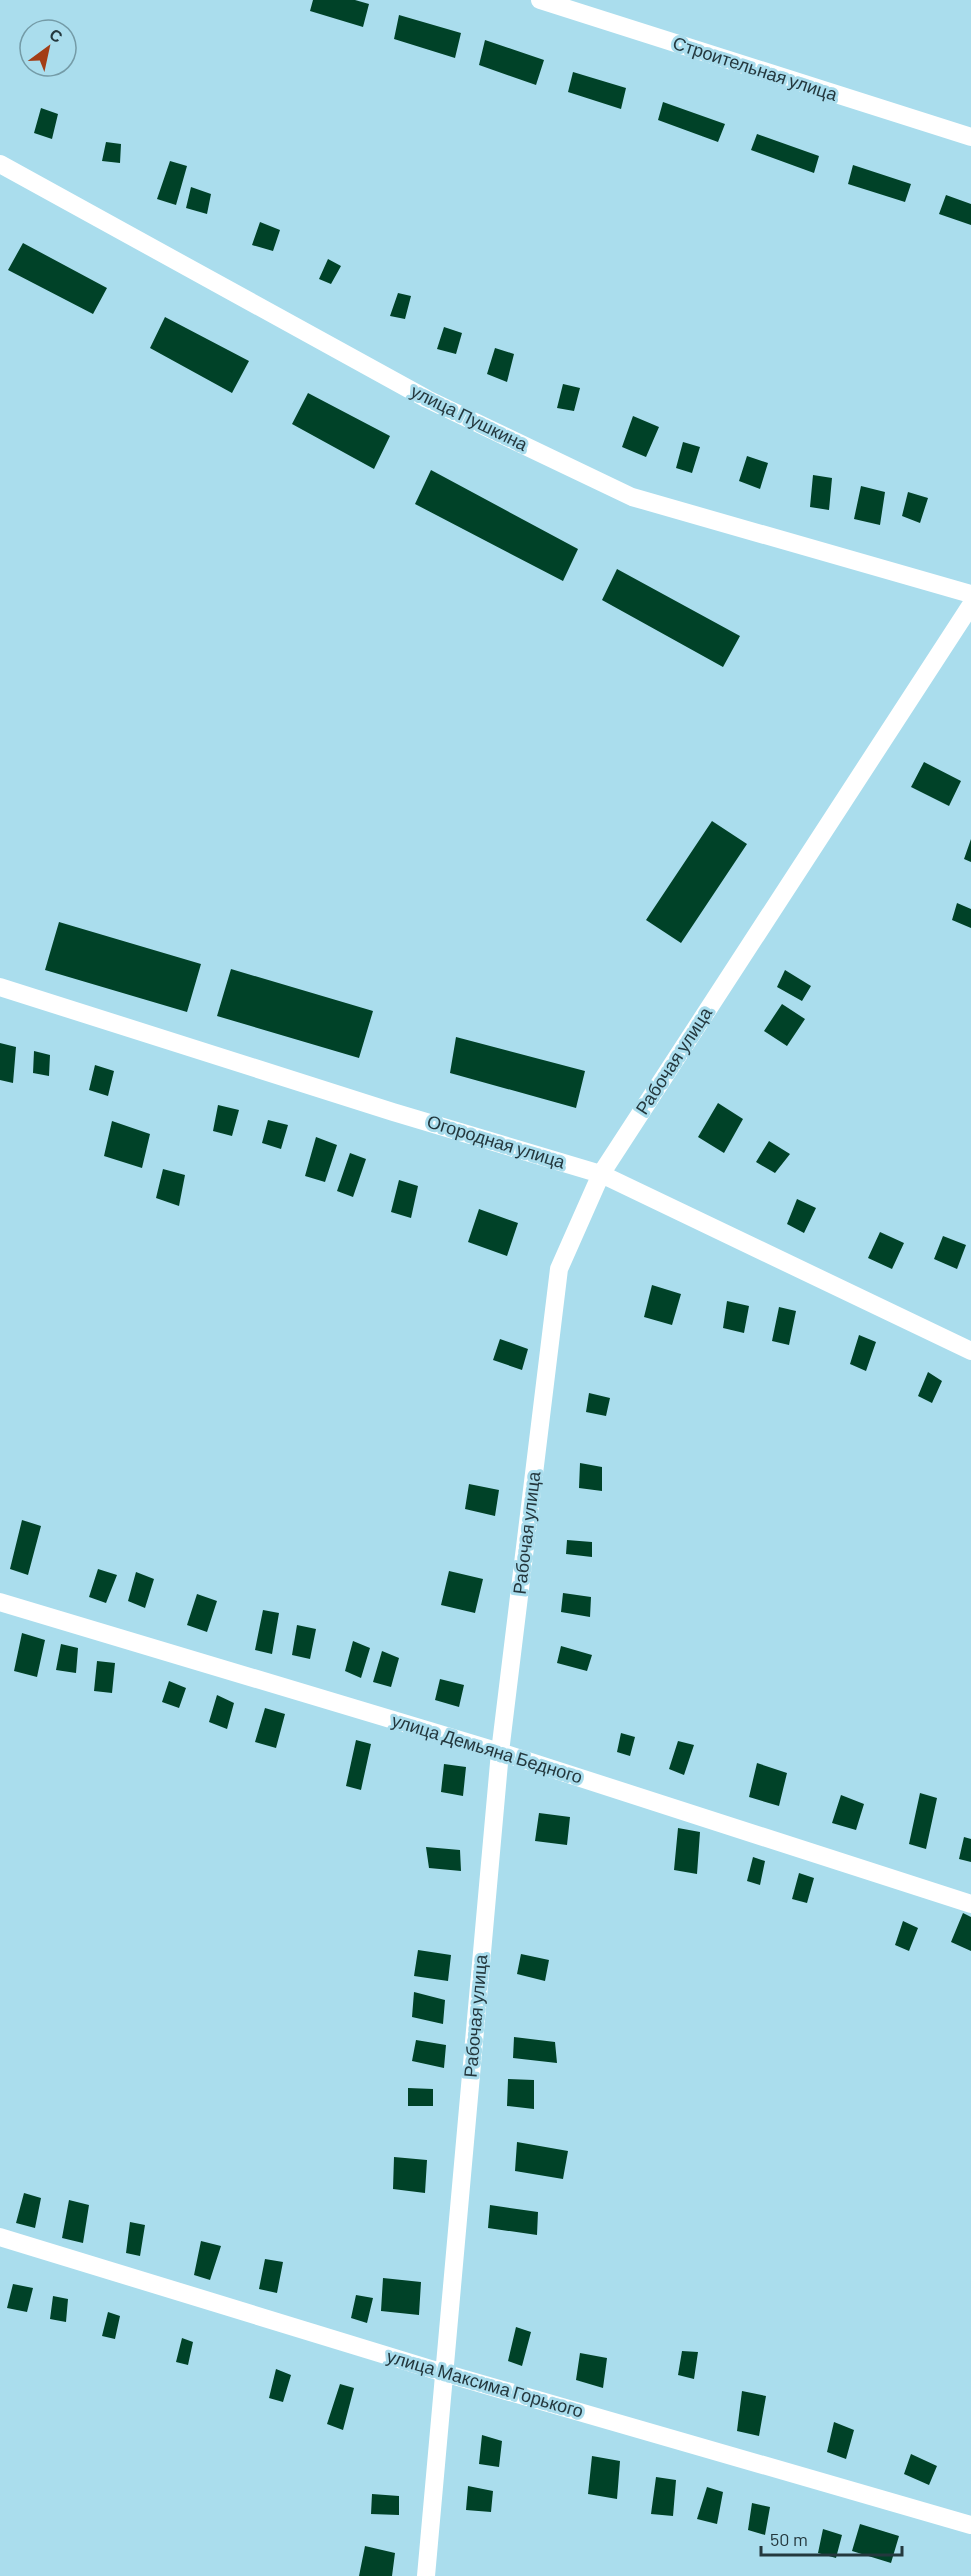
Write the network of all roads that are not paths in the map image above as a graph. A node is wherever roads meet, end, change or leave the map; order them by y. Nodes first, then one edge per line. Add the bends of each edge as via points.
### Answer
1 (540, 0) edge
2 (971, 137) edge
3 (0, 164) edge
4 (971, 594) edge
5 (971, 605) edge
6 (0, 987) edge
7 (601, 1174) junction
8 (971, 1350) edge
9 (0, 1602) edge
10 (500, 1752) junction
11 (971, 1904) edge
12 (0, 2237) edge
13 (444, 2373) junction
14 (971, 2525) edge
15 (426, 2576) edge

1 - 2 street, Строительная улица
3 - 4 street, улица Пушкина via 427,399 632,497
5 - 7 street, Рабочая улица
6 - 7 street, Огородная улица
7 - 8 street, Огородная улица
7 - 10 street, Рабочая улица via 559,1269
9 - 10 street, улица Демьяна Бедного
10 - 11 street, улица Демьяна Бедного
10 - 13 street, Рабочая улица
12 - 13 street, улица Максима Горького
13 - 14 street, улица Максима Горького
13 - 15 street, Рабочая улица

